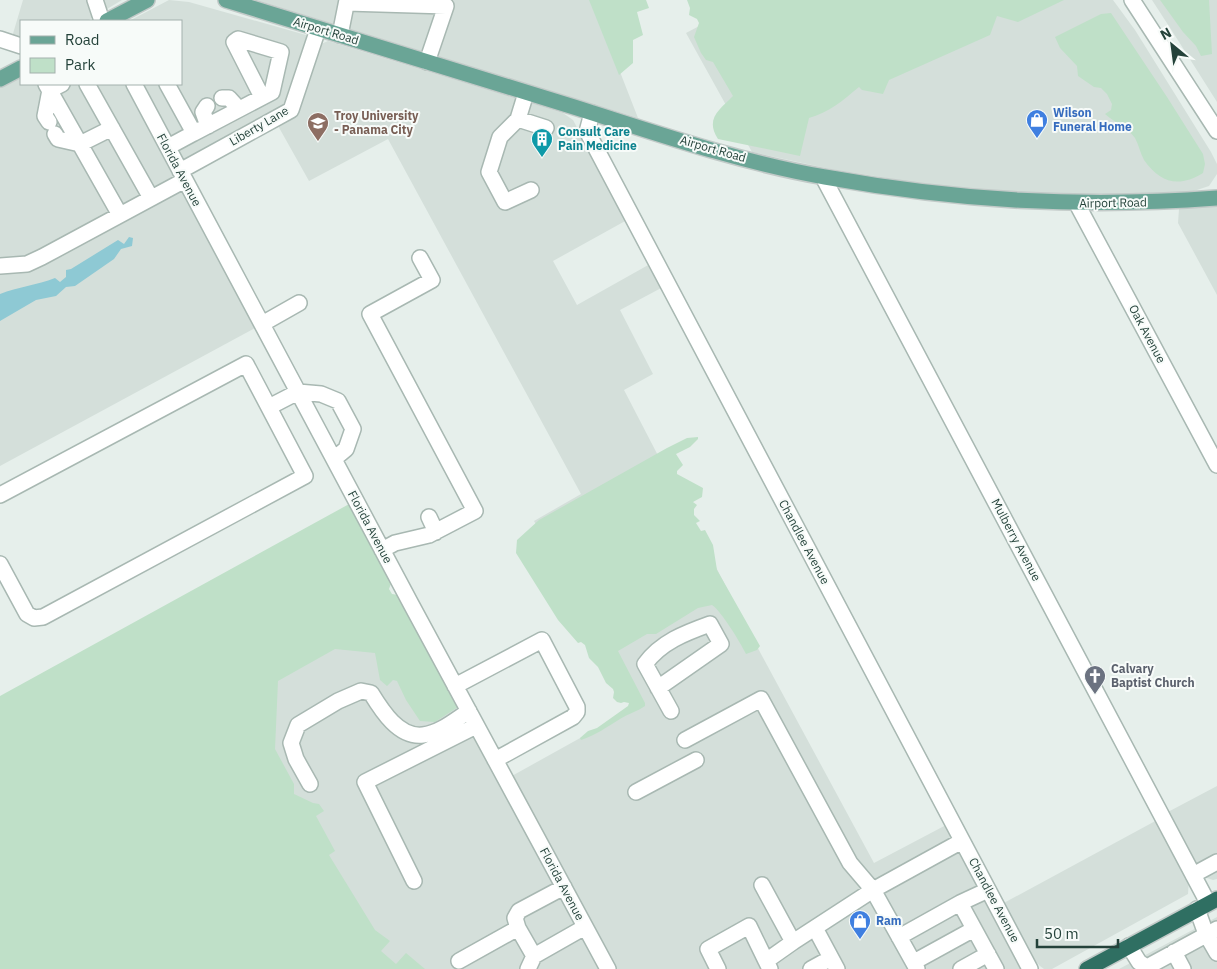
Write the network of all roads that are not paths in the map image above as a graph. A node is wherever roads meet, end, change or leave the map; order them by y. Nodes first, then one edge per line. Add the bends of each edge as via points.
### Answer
1 (95, 0) edge
2 (147, 0) edge
3 (226, 0) edge
4 (1132, 0) edge
5 (347, 2) edge
6 (102, 20) edge
7 (109, 20) edge
8 (318, 28) junction
9 (340, 35) junction
10 (0, 39) edge
11 (20, 46) edge
12 (427, 62) junction
13 (20, 69) edge
14 (0, 79) edge
15 (88, 85) edge
16 (135, 85) edge
17 (168, 85) edge
18 (53, 86) edge
19 (526, 93) junction
20 (262, 97) dead end
21 (222, 98) dead end
22 (207, 106) dead end
23 (239, 109) junction
24 (592, 113) junction
25 (518, 119) junction
26 (208, 126) junction
27 (1216, 126) edge
28 (112, 128) junction
29 (546, 128) dead end
30 (194, 133) junction
31 (80, 144) junction
32 (168, 148) junction
33 (183, 176) junction
34 (823, 177) junction
35 (531, 190) dead end
36 (151, 198) junction
37 (1217, 198) edge
38 (1077, 204) junction
39 (120, 215) junction
40 (420, 258) dead end
41 (0, 266) edge
42 (299, 303) dead end
43 (262, 324) junction
44 (298, 392) junction
45 (269, 407) junction
46 (334, 459) junction
47 (1217, 465) edge
48 (0, 495) edge
49 (429, 517) dead end
50 (436, 532) junction
51 (382, 550) junction
52 (0, 564) edge
53 (455, 686) junction
54 (658, 688) junction
55 (469, 711) junction
56 (671, 711) dead end
57 (476, 726) junction
58 (685, 740) dead end
59 (495, 760) junction
60 (696, 760) dead end
61 (310, 784) dead end
62 (636, 792) dead end
63 (962, 841) junction
64 (1217, 862) edge
65 (1193, 875) junction
66 (414, 881) dead end
67 (762, 885) dead end
68 (564, 887) junction
69 (872, 890) junction
70 (988, 890) junction
71 (960, 904) junction
72 (1207, 904) edge
73 (585, 927) junction
74 (518, 928) junction
75 (815, 928) junction
76 (974, 929) junction
77 (1212, 931) edge
78 (899, 937) junction
79 (793, 942) junction
80 (1129, 946) junction
81 (1174, 952) junction
82 (1217, 953) edge
83 (988, 954) junction
84 (459, 961) dead end
85 (531, 962) edge
86 (834, 963) edge
87 (768, 965) edge
88 (916, 966) edge
89 (1089, 968) edge
90 (1148, 968) edge
91 (608, 969) edge
92 (718, 969) edge
93 (811, 969) edge
94 (961, 969) edge
95 (996, 969) edge
96 (1030, 969) edge
97 (1183, 969) edge

1 - 6 street
2 - 7 main road
3 - 8 main road, Airport Road
4 - 27 street
5 - 9 street
5 - 12 street via 446,6
8 - 9 main road, Airport Road
8 - 33 street, Liberty Lane via 291,110
9 - 12 main road, Airport Road
10 - 11 street
12 - 19 main road, Airport Road
13 - 14 main road
15 - 28 street
16 - 32 street, Florida Avenue
17 - 30 street
18 - 31 street
18 - 31 street via 45,116 58,139
19 - 24 main road, Airport Road
19 - 25 street
20 - 23 street
21 - 23 street via 229,98
22 - 26 street via 203,112
23 - 26 street
24 - 34 main road, Airport Road via 727,154
24 - 63 street, Chandlee Avenue via 589,135
25 - 29 street
25 - 35 street via 500,137 489,172 505,202
26 - 30 street
28 - 31 street
28 - 36 street
30 - 32 street
31 - 39 street
32 - 33 street, Florida Avenue
33 - 36 street, Liberty Lane
33 - 43 street, Florida Avenue
34 - 38 main road, Airport Road via 931,193
34 - 65 street, Mulberry Avenue
36 - 39 street, Liberty Lane
37 - 38 main road, Airport Road
38 - 47 street, Oak Avenue
39 - 41 street, Liberty Lane via 27,264
40 - 50 street via 432,280 370,314 475,511
42 - 43 street
43 - 44 street, Florida Avenue
44 - 45 street
44 - 46 street, Florida Avenue
44 - 46 street via 321,394 338,401 353,429 346,449
45 - 48 street via 246,364
45 - 52 street via 305,476 43,617 34,618 27,614
46 - 51 street, Florida Avenue
49 - 50 street
50 - 51 street via 395,543
51 - 53 street, Florida Avenue
53 - 55 street, Florida Avenue
53 - 59 street via 542,640 578,707 577,712
54 - 54 street via 645,664 651,655 666,643 710,624 721,644
54 - 56 street
55 - 57 street, Florida Avenue
55 - 61 street via 444,728 423,735 407,733 391,720 371,693 361,691 338,701 298,725 291,743
57 - 59 street, Florida Avenue
57 - 66 street via 364,782
58 - 69 street via 761,699 850,863
59 - 68 street, Florida Avenue
60 - 62 street
63 - 69 street
63 - 70 street, Chandlee Avenue
64 - 65 street
65 - 72 street, Mulberry Avenue
67 - 79 street
68 - 73 street, Florida Avenue
68 - 74 street via 519,911 515,918
69 - 75 street
69 - 78 street
70 - 71 street
70 - 96 street, Chandlee Avenue
71 - 76 street
71 - 78 street
72 - 77 street, Mulberry Avenue
72 - 80 highway
73 - 85 street
73 - 91 street, Florida Avenue
74 - 84 street
74 - 85 street
75 - 79 street
75 - 86 street
76 - 83 street
76 - 88 street
77 - 81 street
77 - 82 street, Mulberry Avenue
78 - 88 street
79 - 87 street
80 - 89 highway
80 - 90 street via 1139,962
81 - 90 street
81 - 97 street
83 - 94 street
83 - 95 street
86 - 93 street
87 - 92 street via 749,926 708,948

